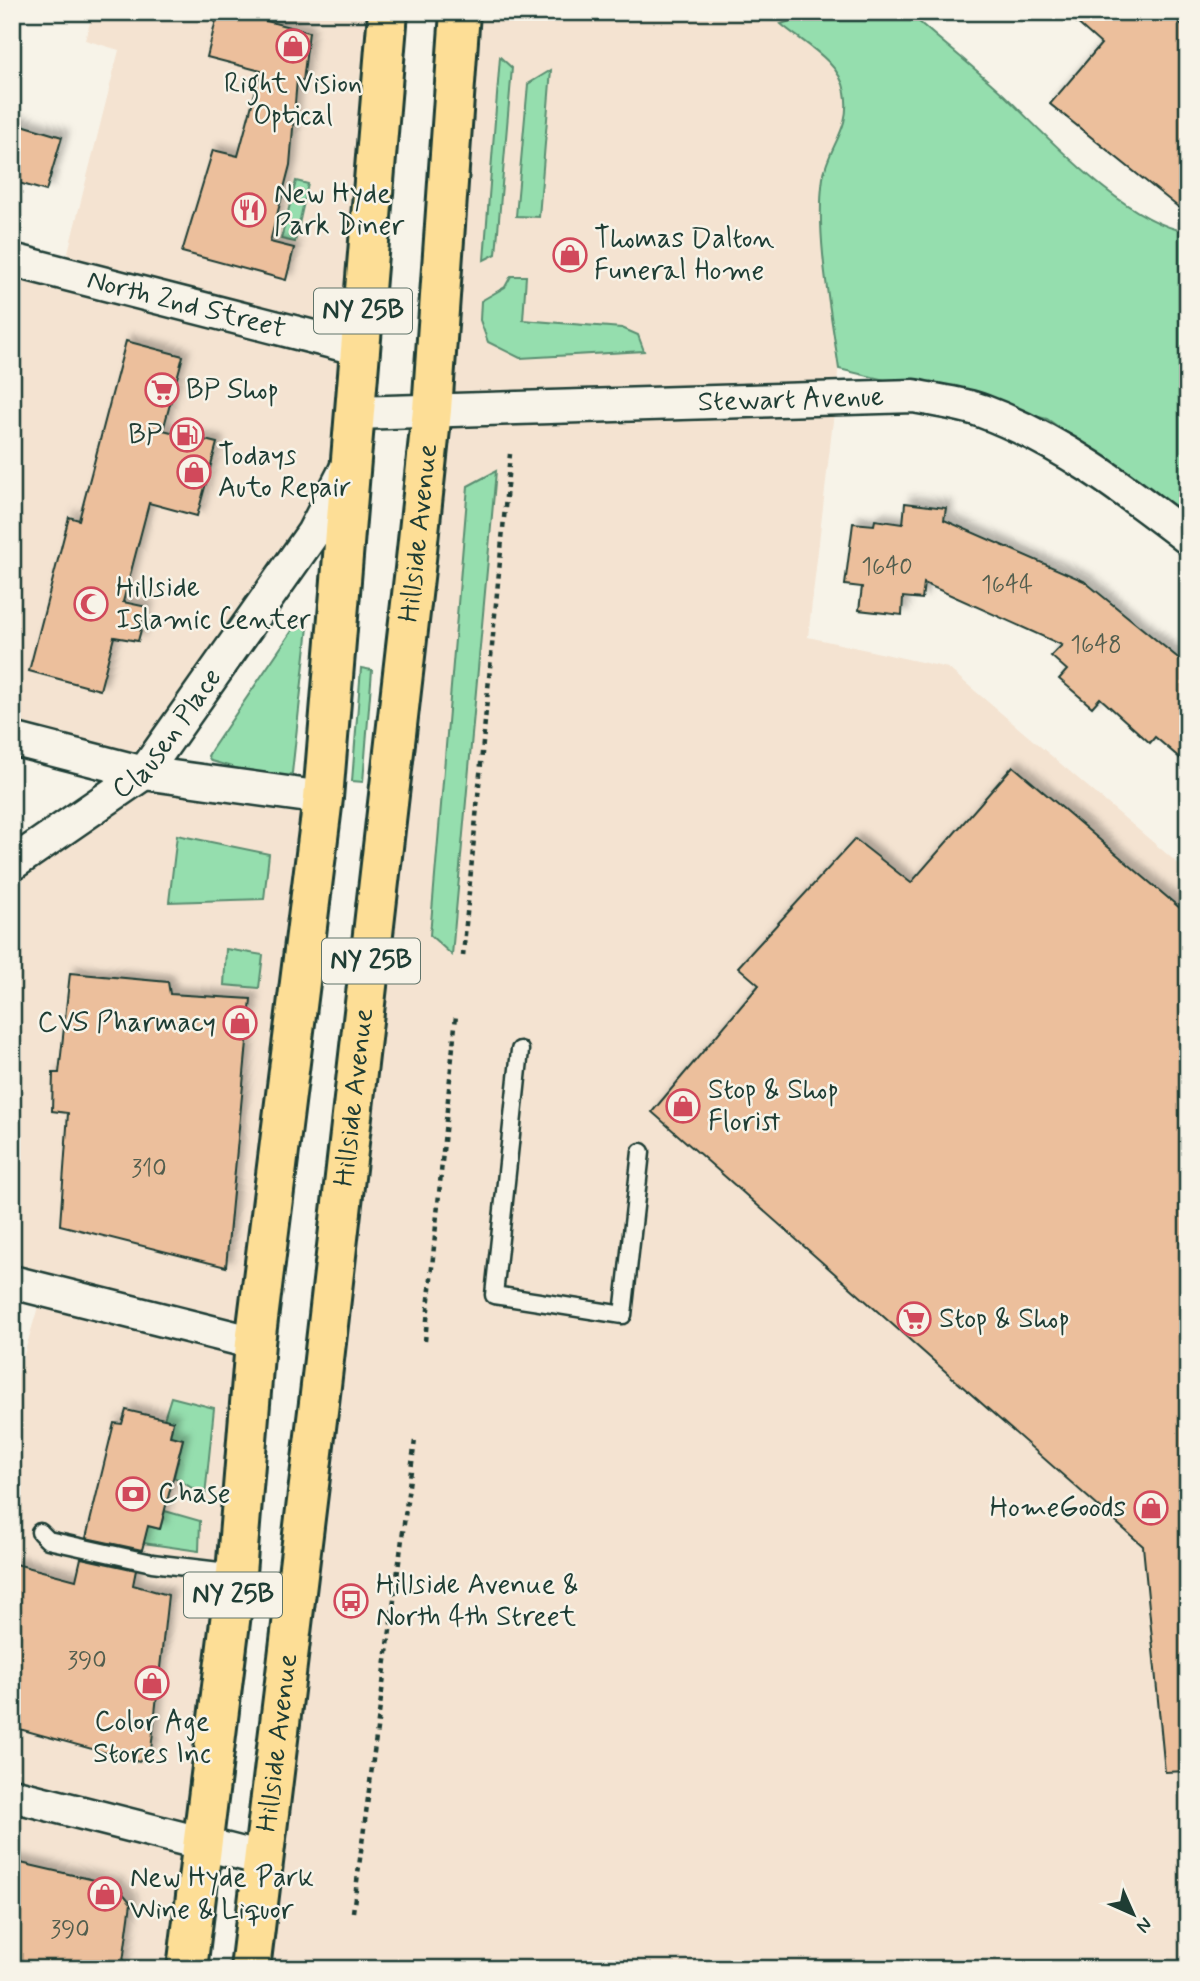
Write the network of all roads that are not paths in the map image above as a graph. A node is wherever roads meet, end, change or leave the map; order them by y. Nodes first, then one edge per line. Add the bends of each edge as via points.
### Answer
1 (388, 12) edge
2 (460, 12) edge
3 (12, 260) edge
4 (360, 349) junction
5 (432, 410) junction
6 (355, 413) junction
7 (351, 459) junction
8 (1188, 538) edge
9 (12, 739) edge
10 (144, 773) junction
11 (323, 798) junction
12 (12, 864) edge
13 (520, 1050) dead end
14 (641, 1152) dead end
15 (12, 1282) edge
16 (255, 1343) junction
17 (40, 1532) dead end
18 (236, 1573) junction
19 (12, 1795) edge
20 (203, 1846) junction
21 (263, 1859) junction
22 (187, 1969) edge
23 (250, 1969) edge

1 - 4 main road, NY 25B
2 - 5 main road, Hillside Avenue / NY 25B
3 - 4 street, North 2nd Street
4 - 6 main road, NY 25B
5 - 6 street, Stewart Avenue
5 - 8 street, Stewart Avenue via 914,396 981,411 1056,445 1116,482
5 - 21 main road, Hillside Avenue / NY 25B
6 - 7 main road, NY 25B
7 - 10 street, Clausen Place via 313,533
7 - 11 main road, NY 25B
9 - 10 street
10 - 11 street
10 - 12 street, Clausen Place
11 - 16 main road, NY 25B
13 - 14 lane via 494,1295 623,1315
15 - 16 street
16 - 18 main road, NY 25B
17 - 18 lane via 48,1540 152,1563
18 - 20 main road, NY 25B
19 - 20 street
20 - 21 street
20 - 22 main road, NY 25B
21 - 23 main road, Hillside Avenue / NY 25B

